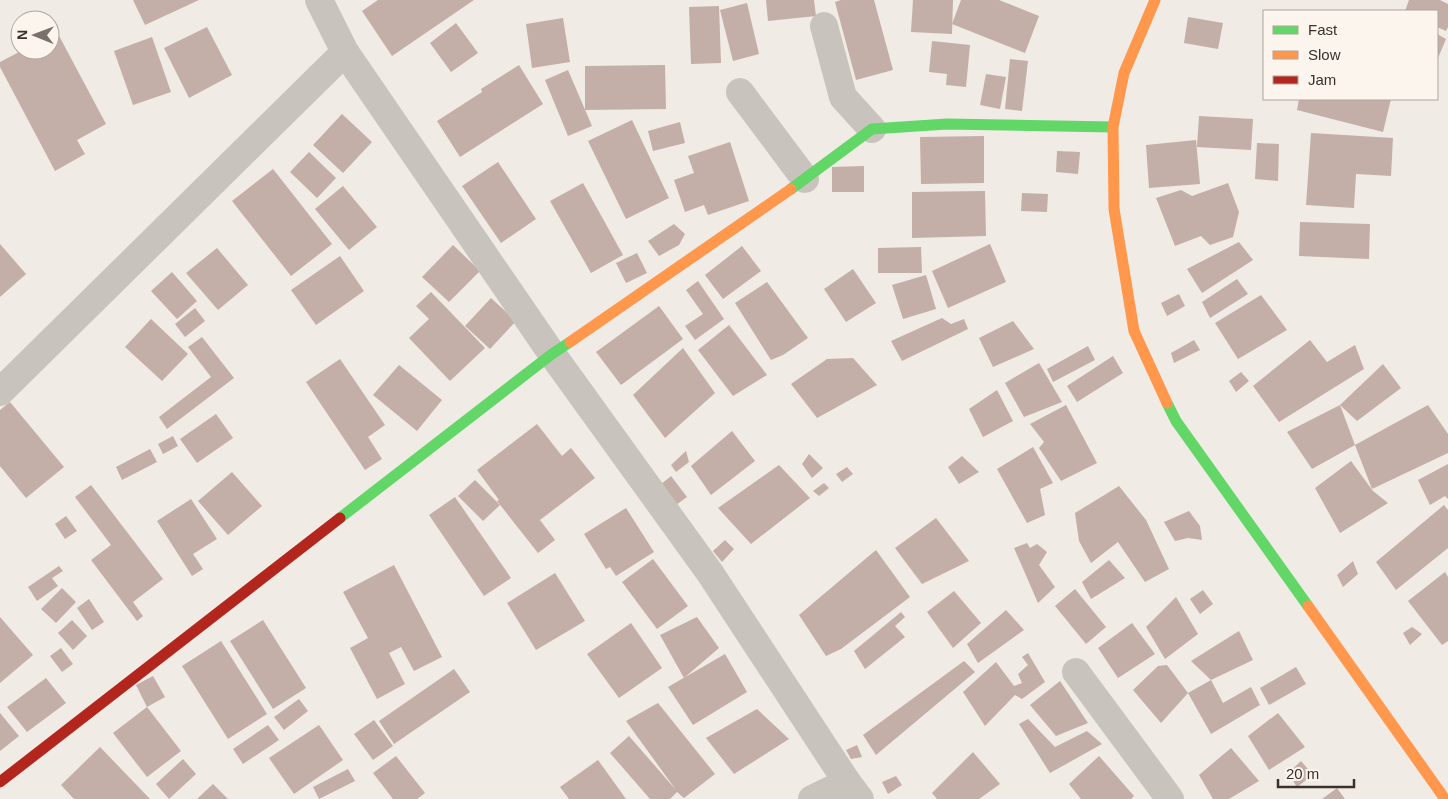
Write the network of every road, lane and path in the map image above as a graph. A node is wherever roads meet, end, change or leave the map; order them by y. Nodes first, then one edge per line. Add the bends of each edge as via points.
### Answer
1 (319, 0) edge
2 (1155, 0) edge
3 (824, 26) dead end
4 (345, 52) junction
5 (740, 92) dead end
6 (1113, 127) junction
7 (872, 129) junction
8 (805, 179) junction
9 (552, 354) junction
10 (0, 392) edge
11 (1076, 672) dead end
12 (0, 782) edge
13 (854, 791) edge
14 (812, 799) edge
15 (1170, 799) edge
16 (1445, 799) edge

1 - 4 street
2 - 6 street via 1124,73
3 - 7 street via 843,97
4 - 9 street
4 - 10 street
5 - 8 street
6 - 7 street via 947,124
6 - 16 street via 1114,209 1134,331 1176,421
7 - 8 street
8 - 9 street
9 - 12 street
9 - 13 street via 710,574
11 - 15 street
13 - 14 street

